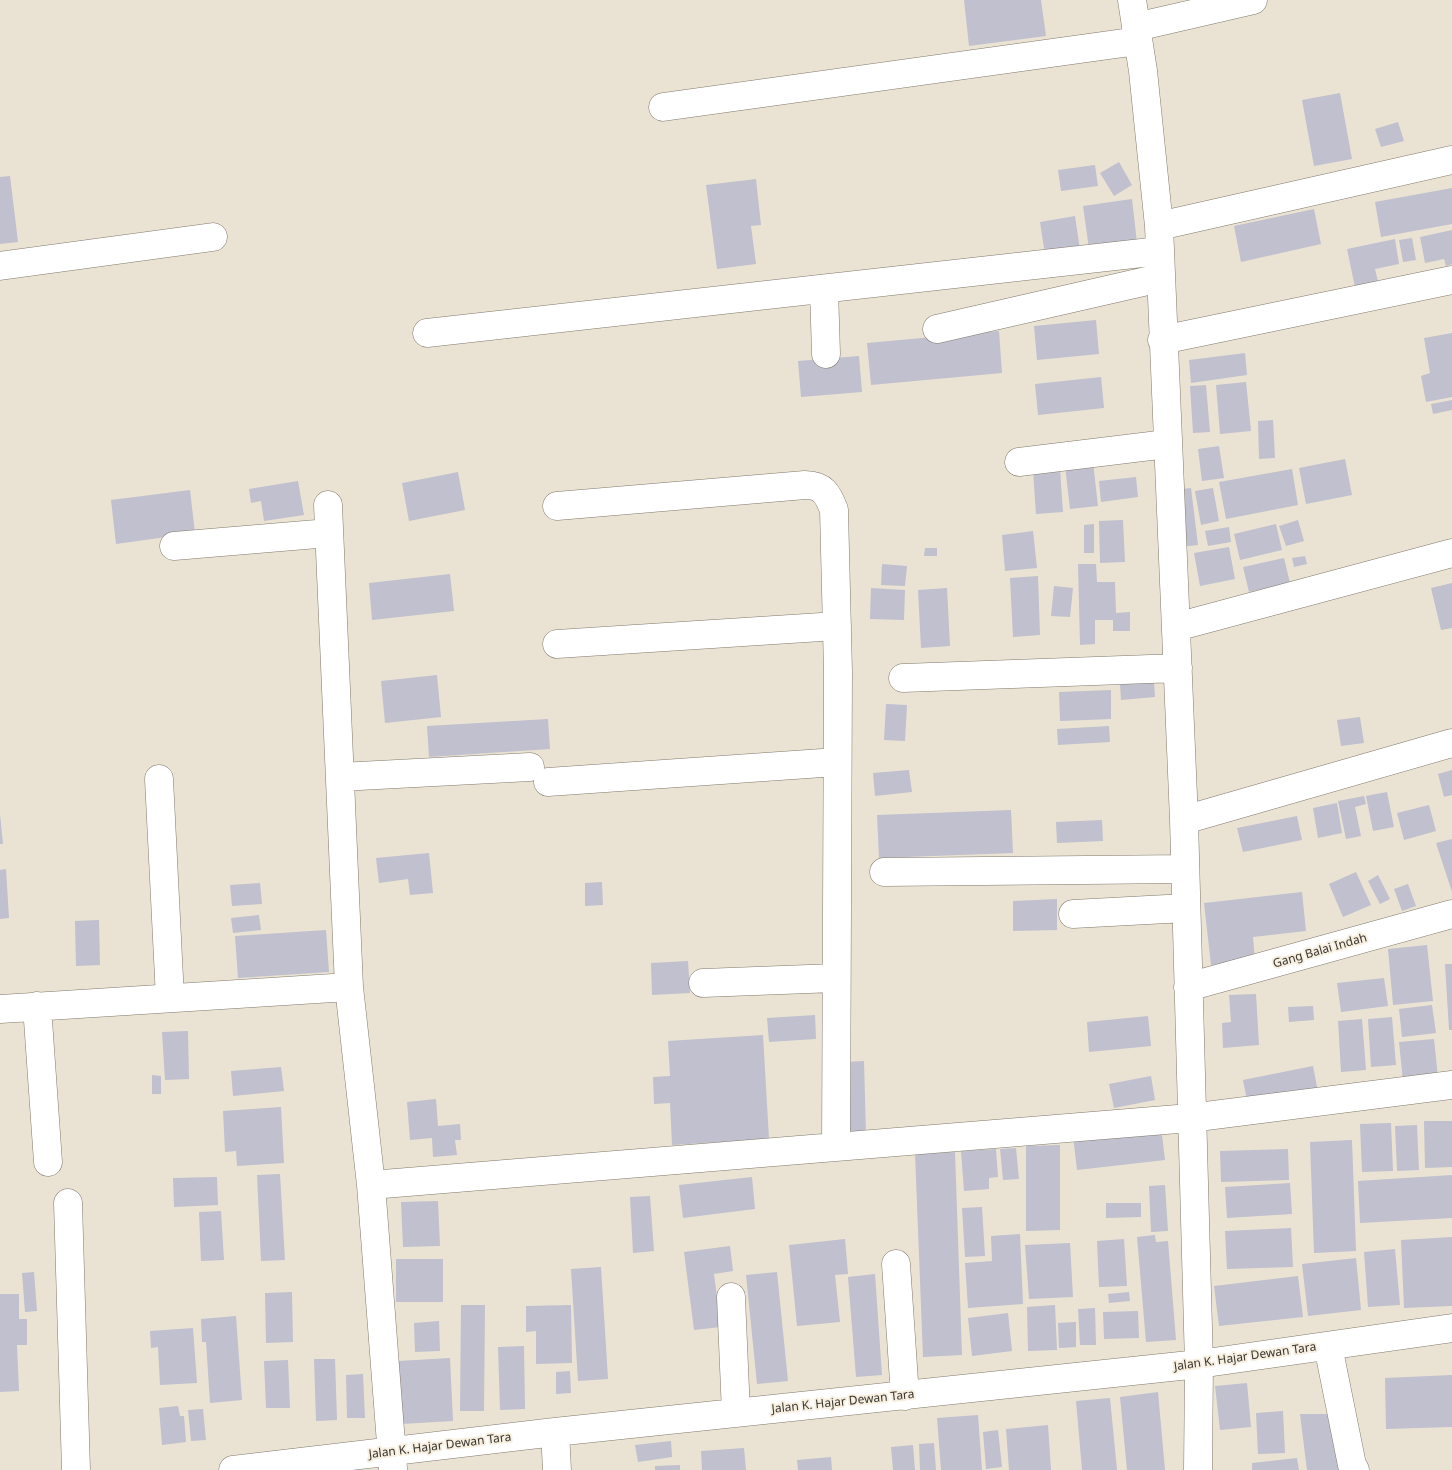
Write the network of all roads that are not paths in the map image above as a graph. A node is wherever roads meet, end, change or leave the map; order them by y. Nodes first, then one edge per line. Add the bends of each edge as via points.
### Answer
1 (1132, 0) edge
2 (1253, 0) edge
3 (1137, 34) junction
4 (663, 107) dead end
5 (1452, 160) edge
6 (213, 237) dead end
7 (1159, 239) junction
8 (0, 266) edge
9 (1160, 278) junction
10 (1452, 280) edge
11 (824, 289) junction
12 (936, 329) dead end
13 (427, 333) dead end
14 (1162, 340) junction
15 (826, 354) dead end
16 (1167, 444) junction
17 (1019, 462) dead end
18 (328, 505) dead end
19 (557, 506) dead end
20 (329, 533) junction
21 (174, 546) dead end
22 (1452, 553) edge
23 (837, 626) junction
24 (1176, 627) junction
25 (557, 644) dead end
26 (1178, 668) junction
27 (903, 678) dead end
28 (1452, 743) edge
29 (837, 762) junction
30 (340, 777) junction
31 (159, 779) dead end
32 (1184, 820) junction
33 (1185, 869) junction
34 (884, 872) dead end
35 (1186, 908) junction
36 (1073, 914) dead end
37 (1452, 914) edge
38 (836, 978) junction
39 (703, 983) dead end
40 (349, 987) junction
41 (1188, 987) junction
42 (170, 998) junction
43 (37, 1006) junction
44 (0, 1009) edge
45 (1452, 1085) edge
46 (1190, 1118) junction
47 (836, 1147) junction
48 (48, 1162) dead end
49 (371, 1185) junction
50 (68, 1203) dead end
51 (896, 1264) dead end
52 (731, 1297) dead end
53 (1452, 1328) edge
54 (1328, 1346) junction
55 (1199, 1364) junction
56 (905, 1396) junction
57 (736, 1413) junction
58 (555, 1432) junction
59 (392, 1461) edge
60 (76, 1470) edge
61 (233, 1470) edge
62 (557, 1470) edge
63 (1198, 1470) edge
64 (1355, 1470) edge

1 - 3 street
2 - 3 street
3 - 4 street
3 - 7 street
5 - 7 street
6 - 8 street
7 - 9 street
7 - 11 street
9 - 12 street
9 - 14 street
10 - 14 street
11 - 13 street
11 - 15 street
14 - 16 street
16 - 17 street
16 - 24 street
18 - 20 street
19 - 23 street via 805,485 821,488 834,510
20 - 21 street
20 - 30 street
22 - 24 street
23 - 25 street
23 - 29 street
24 - 26 street
26 - 27 street
26 - 32 street
28 - 32 street
29 - 30 street via 539,775
29 - 38 street
30 - 40 street
31 - 42 street
32 - 33 street
33 - 34 street
33 - 35 street
35 - 36 street
35 - 41 street
37 - 41 street, Gang Balai Indah
38 - 39 street
38 - 47 street
40 - 42 street
40 - 49 street
41 - 46 street
42 - 43 street
43 - 44 street
43 - 48 street
45 - 46 street
46 - 47 street
46 - 55 street
47 - 49 street
49 - 59 street
50 - 60 street
51 - 56 street
52 - 57 street
53 - 54 street, Jalan K. Hajar Dewan Tara
54 - 55 street, Jalan K. Hajar Dewan Tara
54 - 64 street
55 - 56 street, Jalan K. Hajar Dewan Tara
55 - 63 street
56 - 57 street, Jalan K. Hajar Dewan Tara
57 - 58 street, Jalan K. Hajar Dewan Tara
58 - 59 street, Jalan K. Hajar Dewan Tara
58 - 62 street
59 - 61 street, Jalan K. Hajar Dewan Tara

